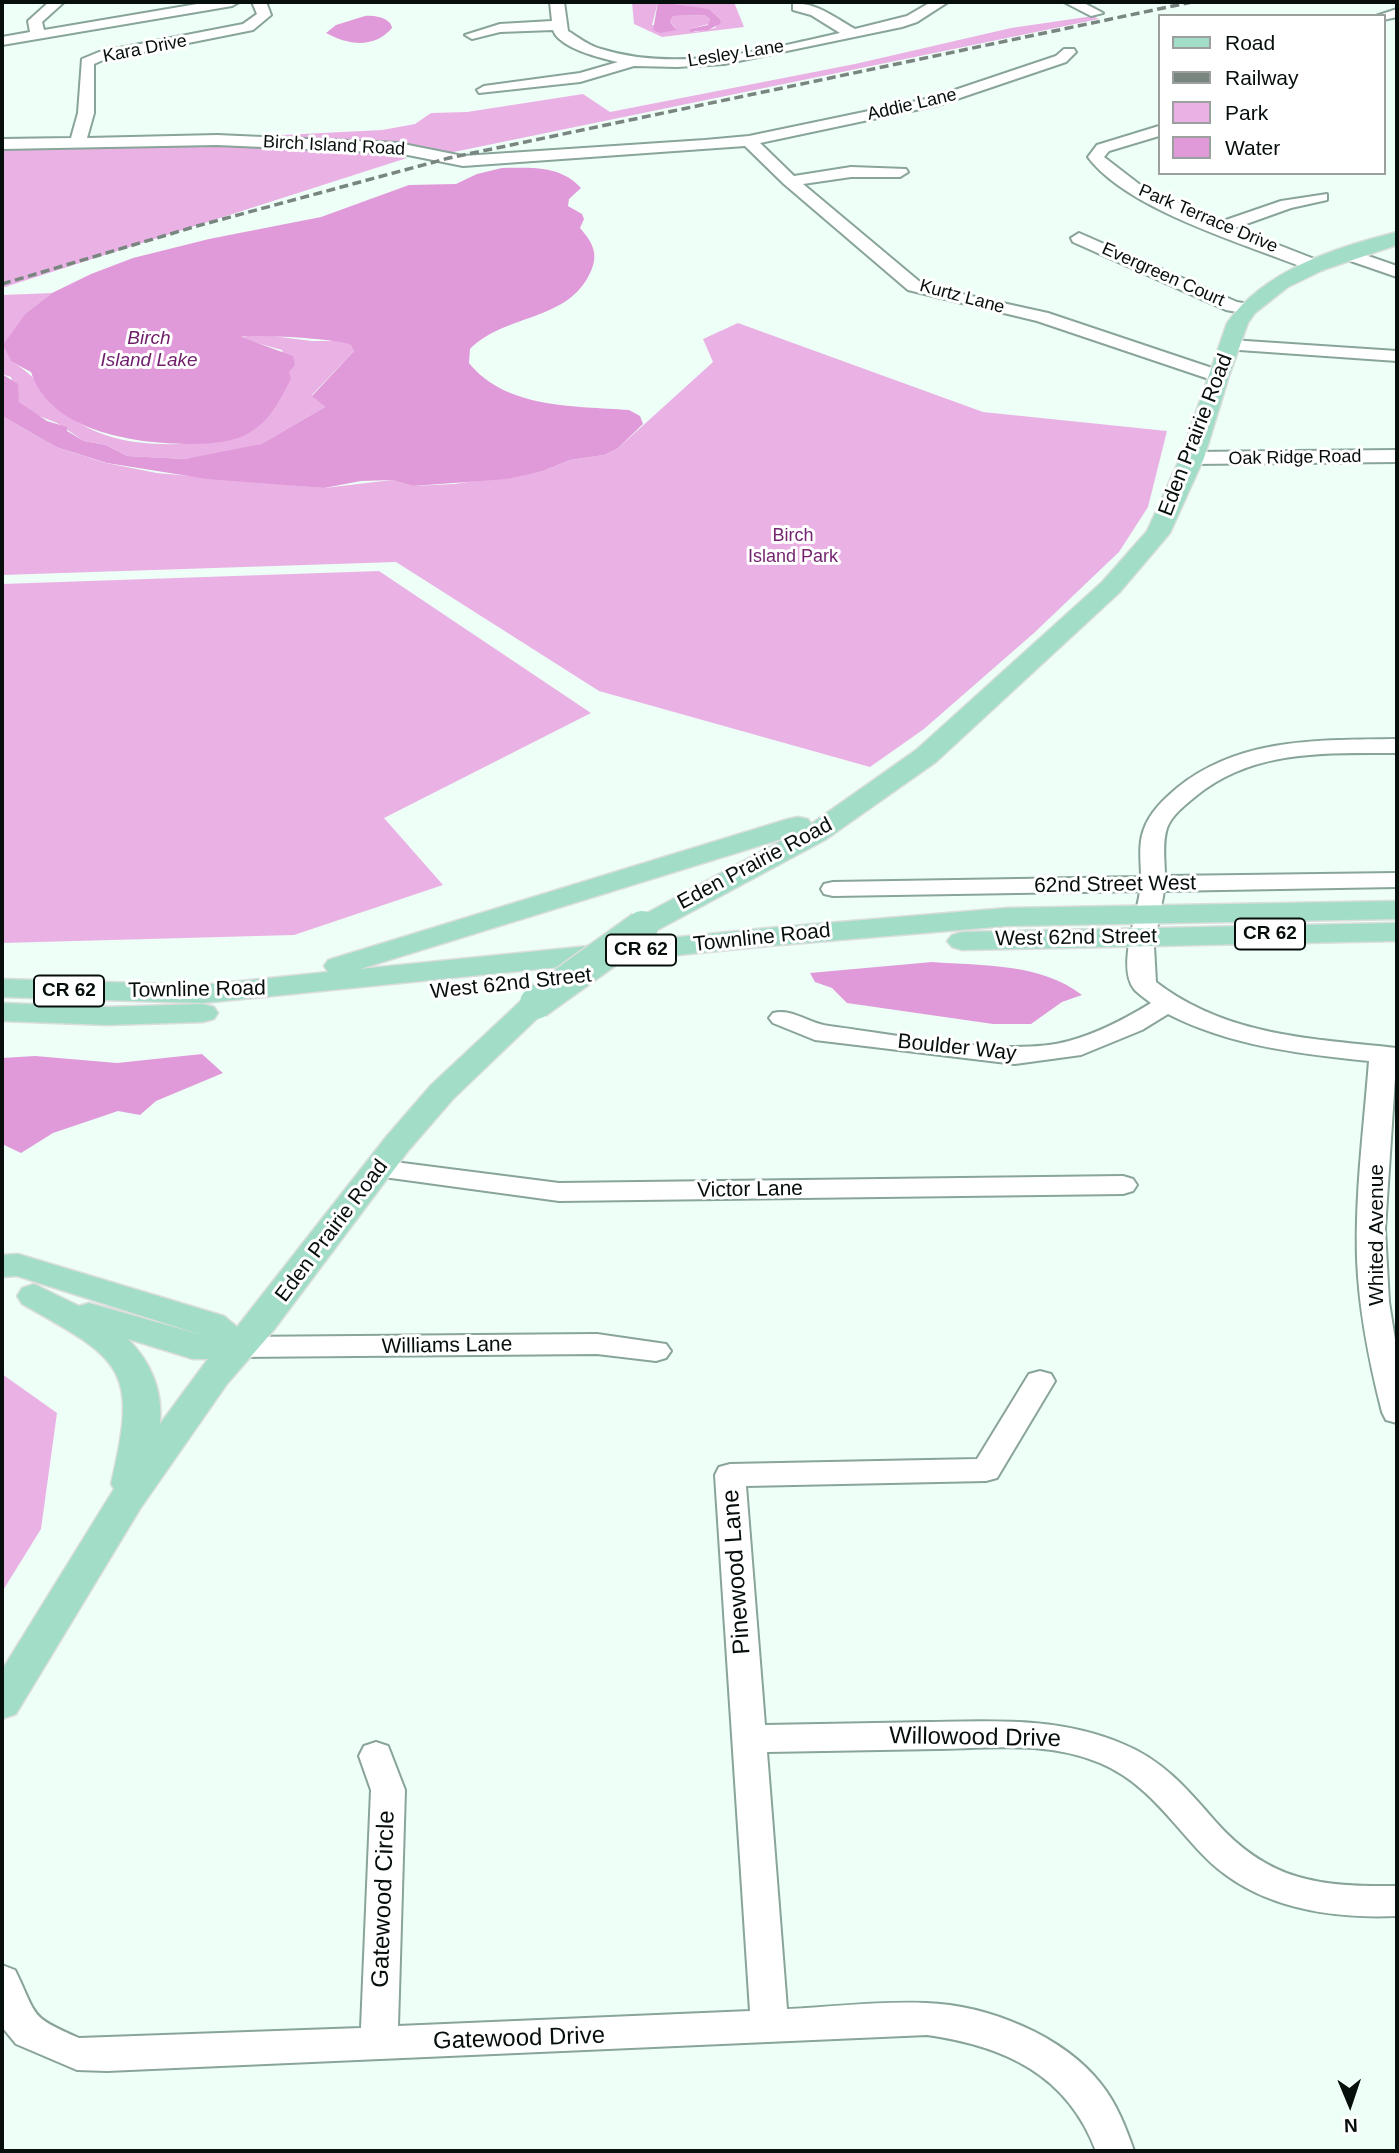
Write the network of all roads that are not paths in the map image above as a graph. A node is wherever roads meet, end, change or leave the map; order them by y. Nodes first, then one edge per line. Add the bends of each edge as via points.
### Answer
1 (57, 2) edge
2 (232, 2) edge
3 (259, 2) edge
4 (557, 2) edge
5 (941, 2) edge
6 (1071, 2) edge
7 (202, 4) edge
8 (798, 7) dead end
9 (1096, 13) dead end
10 (559, 25) junction
11 (851, 33) junction
12 (42, 35) junction
13 (472, 35) dead end
14 (2, 41) edge
15 (1069, 52) dead end
16 (632, 61) junction
17 (484, 90) dead end
18 (1158, 131) edge
19 (749, 141) junction
20 (78, 142) junction
21 (2, 144) edge
22 (900, 172) dead end
23 (790, 181) junction
24 (1321, 197) dead end
25 (1223, 227) junction
26 (1079, 238) dead end
27 (1397, 238) edge
28 (1348, 254) junction
29 (1316, 266) junction
30 (1397, 272) edge
31 (1248, 309) junction
32 (1231, 345) junction
33 (1397, 356) edge
34 (1218, 376) junction
35 (1397, 456) edge
36 (1192, 458) junction
37 (1397, 747) edge
38 (860, 805) junction
39 (1397, 880) edge
40 (833, 888) dead end
41 (1397, 910) edge
42 (1148, 911) junction
43 (1397, 932) edge
44 (2, 988) edge
45 (136, 992) junction
46 (1166, 1004) junction
47 (2, 1013) edge
48 (782, 1018) dead end
49 (1390, 1056) edge
50 (379, 1169) junction
51 (1123, 1185) dead end
52 (2, 1266) edge
53 (18, 1290) edge
54 (237, 1347) junction
55 (656, 1352) dead end
56 (1040, 1381) dead end
57 (1397, 1412) edge
58 (127, 1499) junction
59 (2, 1703) edge
60 (750, 1739) junction
61 (376, 1756) dead end
62 (1397, 1901) edge
63 (2, 1980) edge
64 (770, 2028) junction
65 (379, 2045) junction
66 (1115, 2151) edge

1 - 12 street via 36,21 36,30
2 - 7 street
3 - 20 street, Kara Drive via 265,12 253,28 84,62 86,113
4 - 10 street
5 - 11 street, Lesley Lane via 905,22
6 - 9 street
7 - 12 street
8 - 11 street
10 - 13 street via 498,28
10 - 16 street, Lesley Lane via 568,39
11 - 16 street, Lesley Lane via 702,62
12 - 14 street
15 - 19 street, Addie Lane via 1061,59 965,93
16 - 17 street via 594,75
18 - 25 street, Park Terrace Drive via 1103,148 1096,157 1141,192
19 - 20 street, Birch Island Road via 463,161 398,148 217,140
19 - 23 street, Kurtz Lane
20 - 21 street, Birch Island Road
22 - 23 street via 851,172
23 - 34 street, Kurtz Lane via 914,286 1042,317
24 - 25 street
25 - 29 street, Park Terrace Drive
26 - 31 street, Evergreen Court
27 - 28 main road, Eden Prairie Road
28 - 29 main road, Eden Prairie Road
28 - 30 street
29 - 31 main road, Eden Prairie Road via 1282,283
31 - 32 main road, Eden Prairie Road
32 - 33 street
32 - 34 main road, Eden Prairie Road
34 - 36 main road, Eden Prairie Road
35 - 36 street, Oak Ridge Road
36 - 38 main road, Eden Prairie Road via 1158,533 1137,560 926,755
37 - 42 street via 1289,750 1257,755 1204,776 1157,825 1152,839
38 - 45 main road via 361,961 282,978
38 - 50 main road, Eden Prairie Road, bridge via 642,927 536,1003 442,1092
39 - 42 street, 62nd Street West
40 - 42 street, 62nd Street West
41 - 42 main road, Townline Road / CR 62
42 - 43 main road, West 62nd Street / CR 62
42 - 45 main road, Townline Road / CR 62 via 901,924 255,990
42 - 46 street via 1139,947 1144,985
42 - 47 main road, West 62nd Street / CR 62 via 876,946 256,1010 157,1015
44 - 45 main road, Townline Road / CR 62
46 - 48 street, Boulder Way via 1133,1025 1072,1049 1015,1056 815,1032
46 - 49 street via 1260,1037
49 - 57 street, Whited Avenue via 1372,1225 1372,1284 1380,1346
50 - 51 street, Victor Lane via 559,1192
50 - 54 main road, Eden Prairie Road via 261,1323
52 - 54 main road via 18,1265 212,1324
53 - 54 main road via 193,1347
53 - 58 main road via 107,1338 137,1373 144,1413
54 - 55 street, Williams Lane via 597,1344
54 - 58 main road, Eden Prairie Road
56 - 60 street, Pinewood Lane via 986,1470 730,1475
58 - 59 main road, Eden Prairie Road
60 - 62 street, Willowood Drive via 1027,1734 1098,1746 1157,1780 1225,1855 1252,1875 1288,1892 1324,1901
60 - 64 street, Pinewood Lane
61 - 65 street, Gatewood Circle via 388,1790
63 - 65 street, Gatewood Drive via 15,2016 29,2033 77,2054
64 - 65 street, Gatewood Drive
64 - 66 street, Gatewood Drive via 927,2019 965,2022 1002,2033 1036,2050 1091,2100 1110,2132

